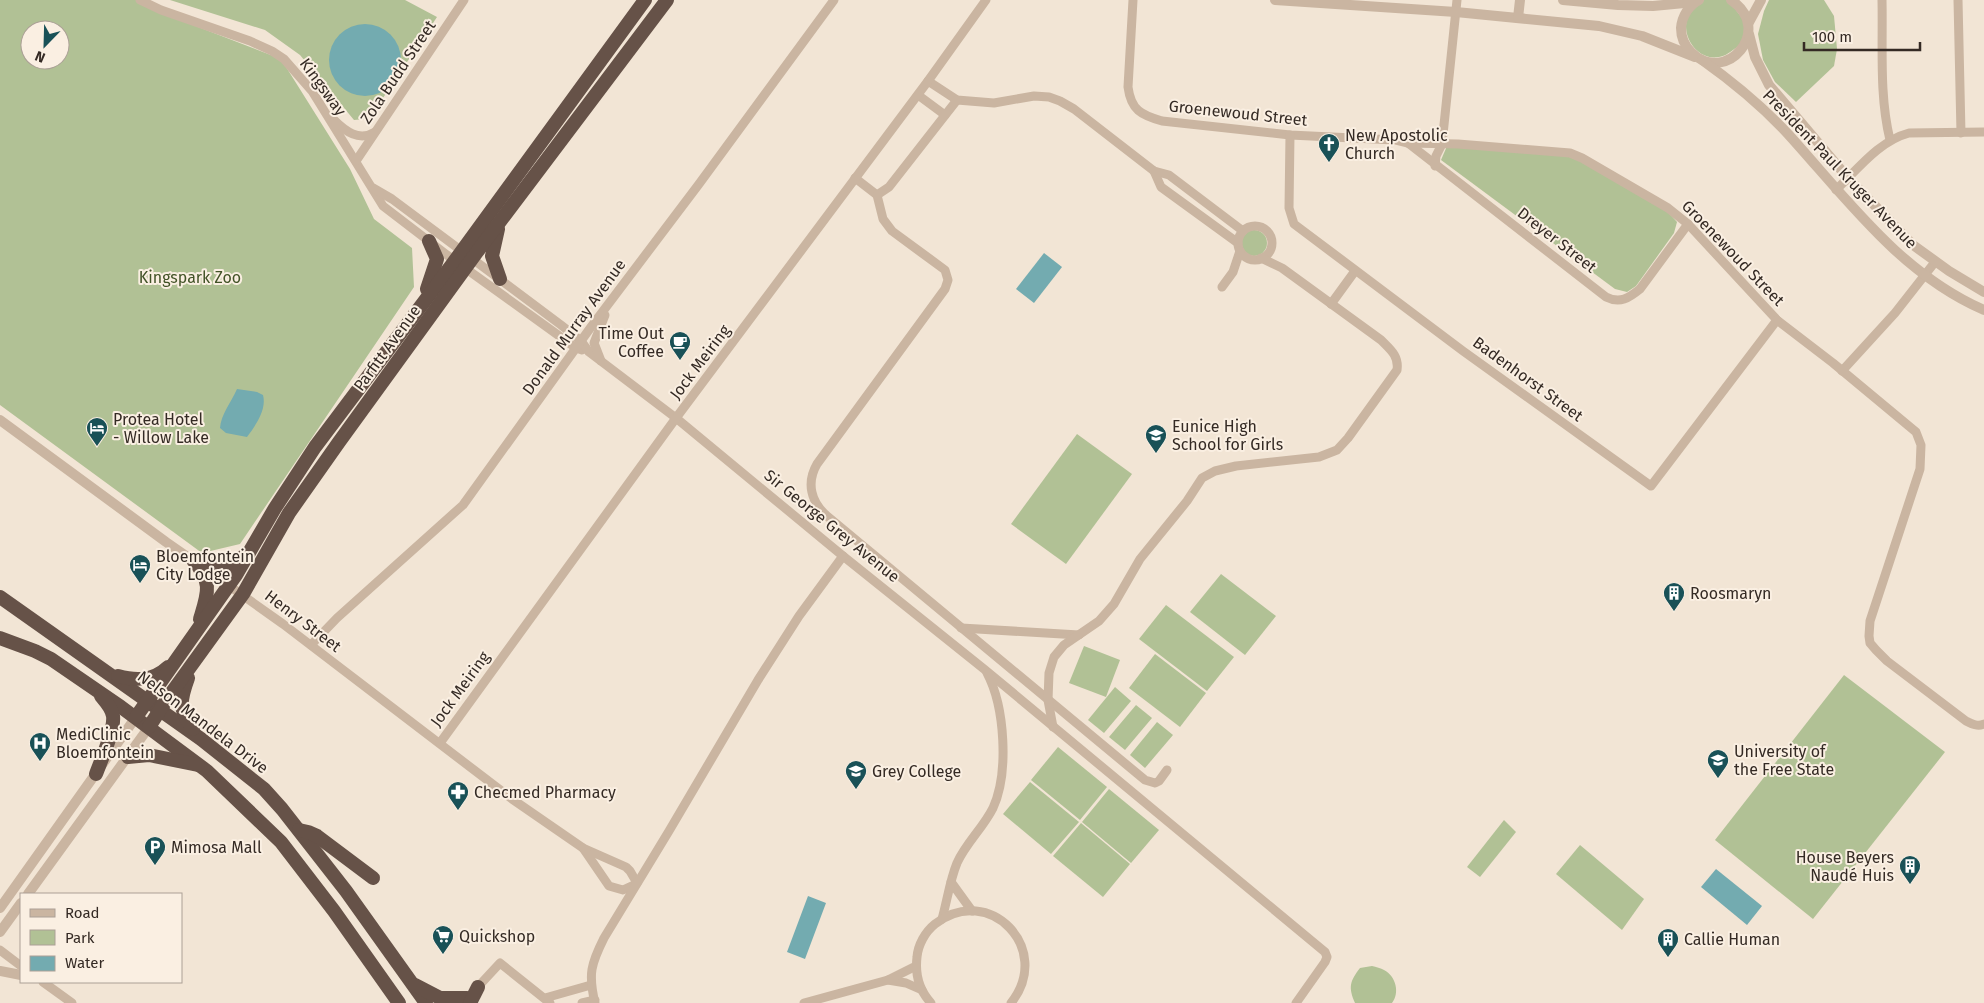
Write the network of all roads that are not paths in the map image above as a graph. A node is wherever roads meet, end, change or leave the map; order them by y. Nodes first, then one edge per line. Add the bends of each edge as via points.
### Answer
1 (140, 0) edge
2 (464, 0) edge
3 (645, 0) edge
4 (667, 0) edge
5 (834, 0) edge
6 (986, 0) edge
7 (1132, 0) edge
8 (1275, 0) edge
9 (1457, 0) edge
10 (1520, 0) edge
11 (1563, 0) edge
12 (1731, 0) edge
13 (1761, 0) edge
14 (1882, 0) edge
15 (1958, 0) edge
16 (1697, 1) edge
17 (1364, 3) edge
18 (1456, 12) junction
19 (657, 14) junction
20 (1518, 18) junction
21 (1749, 29) junction
22 (1699, 58) junction
23 (600, 61) junction
24 (928, 81) junction
25 (918, 94) junction
26 (957, 100) junction
27 (324, 112) junction
28 (945, 115) junction
29 (376, 131) junction
30 (1984, 132) edge
31 (1961, 133) junction
32 (1290, 135) junction
33 (1890, 140) junction
34 (1407, 143) junction
35 (1442, 144) junction
36 (356, 161) junction
37 (1435, 166) junction
38 (1154, 171) junction
39 (855, 178) junction
40 (1848, 178) junction
41 (373, 188) junction
42 (1836, 190) junction
43 (877, 195) junction
44 (1681, 218) junction
45 (500, 224) junction
46 (1688, 224) junction
47 (1243, 231) junction
48 (1678, 236) junction
49 (429, 241) junction
50 (1239, 247) junction
51 (1269, 251) junction
52 (1261, 258) junction
53 (464, 260) junction
54 (1251, 260) junction
55 (1935, 262) junction
56 (1282, 268) junction
57 (1355, 271) junction
58 (1233, 272) junction
59 (1925, 276) junction
60 (500, 279) junction
61 (1222, 287) dead end
62 (1984, 292) edge
63 (612, 301) junction
64 (1331, 304) junction
65 (420, 306) junction
66 (1984, 310) edge
67 (1777, 320) junction
68 (562, 325) junction
69 (591, 327) junction
70 (578, 345) junction
71 (601, 361) junction
72 (1842, 371) junction
73 (370, 401) junction
74 (676, 418) junction
75 (0, 420) edge
76 (315, 447) junction
77 (250, 551) junction
78 (843, 556) junction
79 (193, 560) junction
80 (228, 585) junction
81 (243, 594) junction
82 (0, 597) edge
83 (961, 628) junction
84 (194, 634) junction
85 (1079, 635) junction
86 (0, 638) edge
87 (311, 645) junction
88 (177, 658) junction
89 (192, 665) junction
90 (984, 669) junction
91 (109, 674) junction
92 (95, 688) junction
93 (1048, 700) junction
94 (147, 701) junction
95 (160, 710) junction
96 (136, 717) junction
97 (1984, 724) edge
98 (149, 727) junction
99 (1053, 727) junction
100 (200, 739) junction
101 (440, 743) junction
102 (128, 757) junction
103 (201, 766) junction
104 (1167, 770) dead end
105 (96, 774) junction
106 (102, 792) junction
107 (57, 828) junction
108 (299, 830) junction
109 (583, 848) junction
110 (373, 878) dead end
111 (951, 882) junction
112 (637, 884) junction
113 (615, 888) junction
114 (29, 893) edge
115 (20, 904) edge
116 (0, 908) edge
117 (972, 911) junction
118 (618, 914) junction
119 (942, 919) junction
120 (0, 932) edge
121 (0, 950) edge
122 (20, 965) edge
123 (916, 966) junction
124 (0, 971) edge
125 (20, 975) edge
126 (408, 980) junction
127 (888, 980) junction
128 (44, 983) edge
129 (591, 985) junction
130 (478, 987) joint
131 (922, 990) junction
132 (547, 1000) edge
133 (466, 1001) edge
134 (595, 1002) edge
135 (72, 1003) edge
136 (398, 1003) edge
137 (426, 1003) edge
138 (582, 1003) edge
139 (806, 1003) edge
140 (931, 1003) edge
141 (1011, 1003) edge
142 (1296, 1003) edge

1 - 27 street, Kingsway via 272,51 301,77
2 - 29 street, Zola Budd Street
3 - 23 highway, Parfitt Avenue
4 - 19 highway, Parfitt Avenue
5 - 63 street, Donald Murray Avenue
6 - 24 street, Jock Meiring
7 - 32 street, Groenewoud Street via 1128,87 1133,107 1162,121
8 - 17 street, President Paul Kruger Avenue
9 - 18 street
10 - 20 street
11 - 16 street via 1636,6
12 - 21 street, President Paul Kruger Avenue via 1745,14
13 - 21 street
14 - 33 street via 1883,94
15 - 31 street
16 - 22 street via 1685,14 1681,29 1688,49
17 - 18 street, President Paul Kruger Avenue
18 - 20 street, President Paul Kruger Avenue
18 - 35 street
19 - 23 highway via 642,19 618,51
19 - 45 highway, Parfitt Avenue
20 - 22 street, President Paul Kruger Avenue via 1599,26 1642,36
21 - 22 street via 1745,45 1737,55 1714,63
21 - 40 street, President Paul Kruger Avenue via 1755,57 1769,85
22 - 42 street, President Paul Kruger Avenue via 1745,92 1787,133
23 - 53 highway, Parfitt Avenue
24 - 25 street, Jock Meiring
24 - 26 street
25 - 28 street
25 - 39 street, Jock Meiring
26 - 28 street
26 - 38 street via 994,103 1034,96 1049,97 1074,109
27 - 29 street via 354,135 365,136
27 - 36 street, Kingsway
28 - 43 street via 889,187
29 - 36 street, Zola Budd Street
30 - 31 street
31 - 33 street via 1909,133
32 - 34 street, Groenewoud Street
32 - 57 street, Badenhorst Street via 1288,208 1294,224
33 - 40 street
34 - 35 street, Groenewoud Street
34 - 37 street, Dreyer Street
35 - 37 street
35 - 44 street, Groenewoud Street via 1574,154
36 - 41 street, Kingsway
37 - 48 street, Dreyer Street via 1613,300 1631,297 1640,289
38 - 47 street via 1169,175
38 - 50 street via 1161,187
39 - 43 street
39 - 74 street, Jock Meiring
40 - 42 street
40 - 55 street, President Paul Kruger Avenue via 1896,229
41 - 49 street, Kingsway via 383,206
41 - 53 street, Kingsway via 392,199
42 - 59 street, President Paul Kruger Avenue via 1880,236
43 - 83 street via 883,219 892,231 945,270 948,280 945,289 817,464 811,481 812,493 817,506 827,516
44 - 46 street, Groenewoud Street
44 - 48 street, Dreyer Street
45 - 53 highway, Parfitt Avenue
45 - 60 highway via 492,256
46 - 48 street, Dreyer Street
46 - 67 street, Groenewoud Street
47 - 50 street
47 - 51 street via 1250,227 1263,228 1272,243
49 - 53 street, Kingsway
49 - 65 highway via 437,259
50 - 54 street
50 - 58 street
51 - 52 street
51 - 56 street
52 - 54 street
52 - 56 street
53 - 60 street, Sir George Grey Avenue
53 - 65 highway, Parfitt Avenue
53 - 70 street, Sir George Grey Avenue
53 - 73 highway, Parfitt Avenue
54 - 58 street
55 - 59 street
55 - 62 street, President Paul Kruger Avenue
56 - 64 street
57 - 64 street
57 - 67 street, Badenhorst Street via 1651,486
58 - 61 street
59 - 66 street, President Paul Kruger Avenue
59 - 72 street
60 - 68 street, Sir George Grey Avenue
63 - 69 street, Donald Murray Avenue
63 - 71 street via 594,343
64 - 85 street via 1381,340 1397,359 1397,370 1348,438 1337,450 1319,457 1236,466 1202,478 1140,560 1114,604 1099,621
65 - 76 highway, Parfitt Avenue
67 - 72 street, Groenewoud Street
68 - 69 street via 580,329
68 - 70 street, Sir George Grey Avenue
69 - 70 street, Donald Murray Avenue
70 - 71 street, Sir George Grey Avenue
70 - 87 street, Donald Murray Avenue via 462,504
71 - 74 street, Sir George Grey Avenue
72 - 97 street, Groenewoud Street via 1916,432 1921,445 1920,468 1870,621 1870,643 1887,661 1966,721
73 - 76 highway via 353,404
73 - 81 highway, Parfitt Avenue via 289,512
74 - 78 street, Sir George Grey Avenue
74 - 101 street, Jock Meiring
75 - 79 street, Henry Street
76 - 77 highway, Parfitt Avenue
77 - 79 highway via 239,561 224,567
77 - 80 highway, Parfitt Avenue
78 - 90 street, Sir George Grey Avenue
78 - 112 street via 773,655
79 - 80 street, Henry Street
79 - 84 highway via 202,571 208,590
80 - 81 street, Henry Street
80 - 84 highway, Parfitt Avenue
81 - 87 street, Henry Street
81 - 89 highway, Parfitt Avenue
82 - 91 highway, Nelson Mandela Drive
83 - 85 street
83 - 93 street
84 - 88 highway, Parfitt Avenue
85 - 93 street via 1054,657 1049,672
86 - 92 highway via 35,651
87 - 101 street, Henry Street
88 - 91 highway via 150,678 132,680
88 - 94 highway, Parfitt Avenue
89 - 95 highway, Parfitt Avenue
89 - 100 highway via 181,704 184,717
90 - 99 street, Sir George Grey Avenue
90 - 111 street via 994,686 1001,714 1002,777 993,808 958,860
91 - 94 highway, Nelson Mandela Drive
92 - 96 highway
92 - 105 highway via 114,718
93 - 99 street
93 - 104 street via 1145,780 1155,783
94 - 95 highway, Nelson Mandela Drive
94 - 96 highway, Parfitt Avenue
95 - 98 highway, Parfitt Avenue
95 - 100 highway, Nelson Mandela Drive
96 - 98 highway
96 - 105 street
98 - 102 street
98 - 103 highway
99 - 142 street, Sir George Grey Avenue via 1325,952 1325,962
100 - 108 highway, Nelson Mandela Drive via 264,789
101 - 109 street, Henry Street via 512,799
102 - 103 highway via 149,755
102 - 106 street
103 - 136 highway via 281,842
105 - 107 street
106 - 107 street via 69,827
106 - 114 street
107 - 116 street
108 - 110 highway via 317,836
108 - 126 highway, Nelson Mandela Drive
109 - 112 street via 626,867
109 - 113 street via 606,882
111 - 117 street
111 - 119 street
112 - 113 street via 623,890
112 - 118 street
113 - 118 street via 620,904
115 - 120 street
117 - 119 street
117 - 141 street via 989,914 1004,922 1019,939 1025,961 1023,983
118 - 129 street via 595,955 590,973
119 - 123 street via 923,939
121 - 122 street
123 - 127 street
123 - 131 street
124 - 125 street
126 - 133 highway via 440,998
126 - 137 highway, Nelson Mandela Drive
127 - 131 street
127 - 139 street
128 - 135 street
129 - 132 street
129 - 134 street
130 - 132 street via 500,963
130 - 133 highway
131 - 140 street
134 - 138 street

